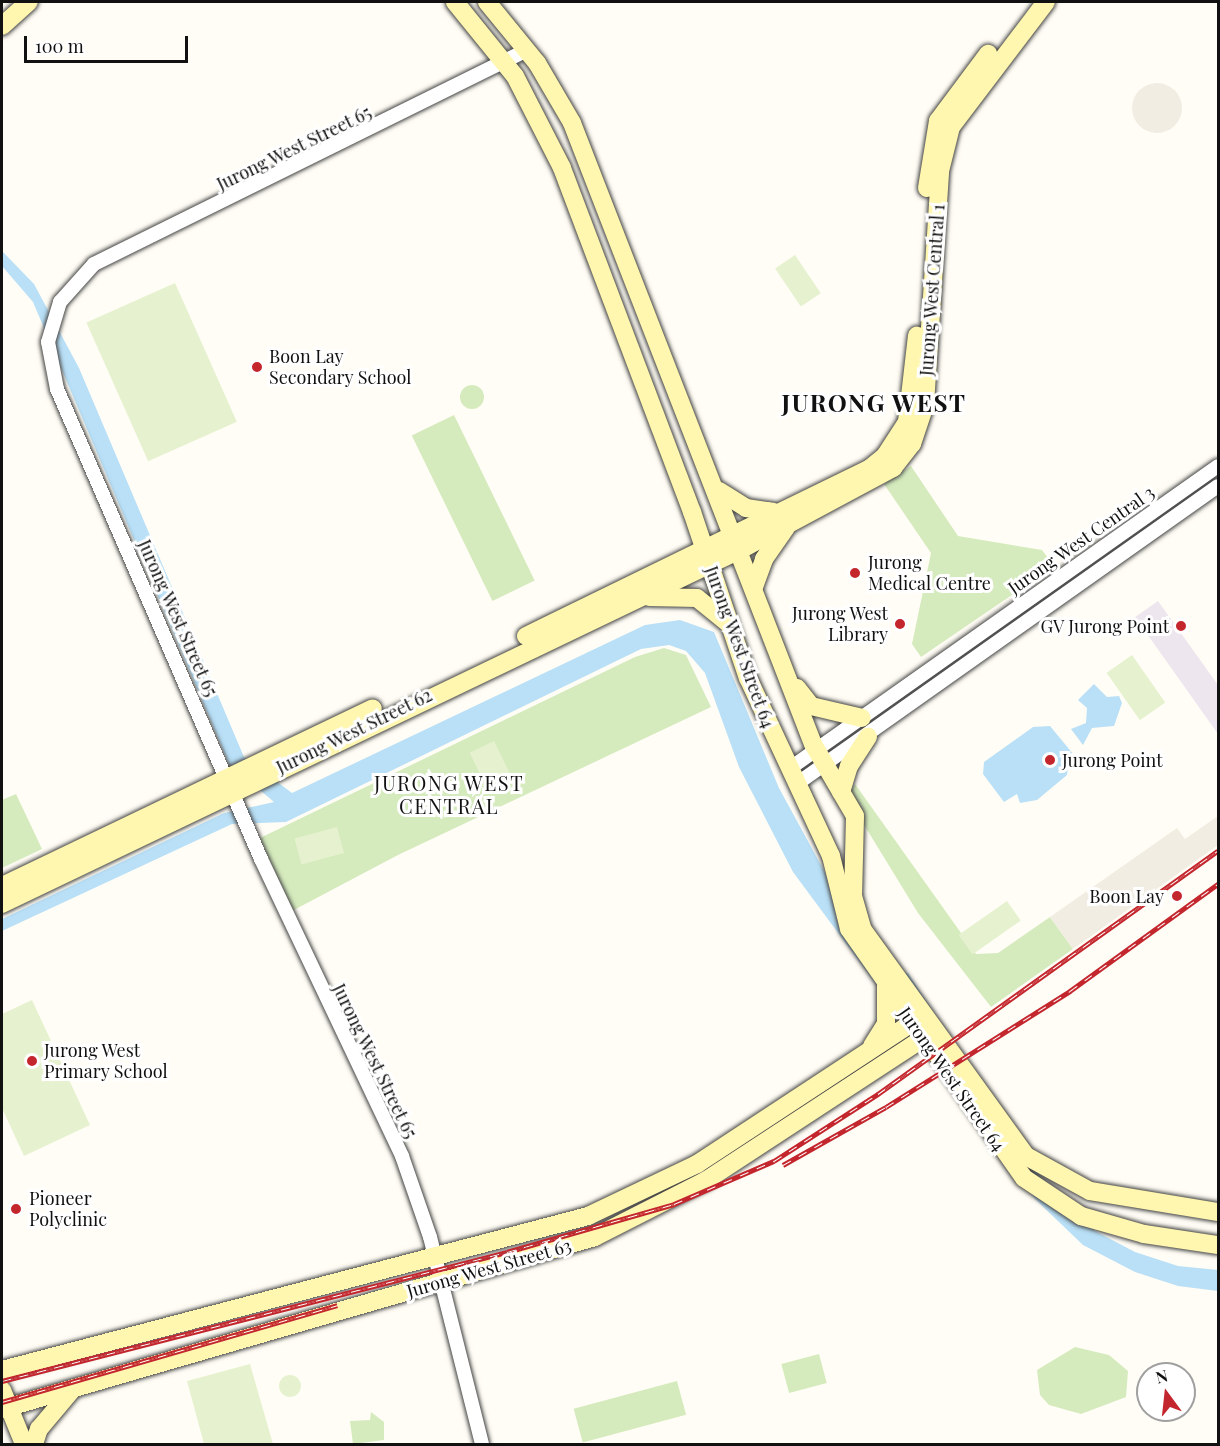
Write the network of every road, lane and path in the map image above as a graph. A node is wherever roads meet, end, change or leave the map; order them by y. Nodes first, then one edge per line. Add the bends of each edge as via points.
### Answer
1 (29, 2) edge
2 (455, 2) edge
3 (487, 2) edge
4 (1032, 2) edge
5 (1046, 2) edge
6 (2, 26) edge
7 (527, 50) junction
8 (506, 64) junction
9 (1218, 466) edge
10 (1218, 486) edge
11 (719, 491) junction
12 (692, 512) junction
13 (785, 518) junction
14 (732, 532) junction
15 (740, 550) junction
16 (706, 555) junction
17 (663, 567) junction
18 (754, 587) junction
19 (635, 600) junction
20 (733, 630) junction
21 (786, 676) junction
22 (862, 718) junction
23 (868, 737) junction
24 (821, 757) junction
25 (793, 776) junction
26 (229, 784) junction
27 (841, 792) junction
28 (2, 886) edge
29 (2, 904) edge
30 (885, 984) junction
31 (917, 1019) junction
32 (927, 1035) junction
33 (863, 1057) junction
34 (1218, 1212) edge
35 (1218, 1245) edge
36 (435, 1258) junction
37 (442, 1283) junction
38 (2, 1370) edge
39 (75, 1387) junction
40 (2, 1390) edge
41 (5, 1408) edge
42 (24, 1444) edge
43 (34, 1444) edge
44 (482, 1444) edge

1 - 6 street
2 - 8 street, Jurong West Street 64
3 - 7 street, Jurong West Street 64
4 - 13 street, Jurong West Central 1 via 938,121 929,160 907,422 885,456 866,471
5 - 13 street, Jurong West Central 1 via 951,127 940,171 925,405 912,444 893,468 870,484
7 - 8 street, Jurong West Street 65
7 - 11 street, Jurong West Street 64 via 576,132 660,354
8 - 12 street, Jurong West Street 64 via 562,168
8 - 26 street, Jurong West Street 65 via 94,264 76,280 51,323 50,365 57,389
9 - 22 street, Jurong West Central 3
10 - 23 street, Jurong West Central 3
11 - 13 street via 755,511
11 - 14 street, Jurong West Street 64
12 - 16 street, Jurong West Street 64
12 - 17 street via 686,539
13 - 14 street, Jurong West Central 1
13 - 15 street, Jurong West Central 1
13 - 18 street
14 - 15 street, Jurong West Street 64
14 - 16 street, Jurong West Central 1
15 - 16 street, Jurong West Central 1
15 - 18 street, Jurong West Street 64
16 - 17 street, Jurong West Street 62
16 - 19 street, Jurong West Street 62
16 - 20 street, Jurong West Street 64
17 - 26 street, Jurong West Street 62
18 - 21 street, Jurong West Street 64
19 - 20 street via 697,598
19 - 26 street, Jurong West Street 62
20 - 25 street, Jurong West Street 64
21 - 22 street via 811,706
21 - 24 street, Jurong West Street 64
22 - 24 street, Jurong West Central 3
23 - 24 street, Jurong West Central 3
23 - 27 street via 849,766
24 - 25 street, Jurong West Central 3
24 - 27 street, Jurong West Street 64
25 - 30 street, Jurong West Street 64 via 831,856 849,929
26 - 28 street, Jurong West Street 62
26 - 29 street, Jurong West Street 62
26 - 36 street, Jurong West Street 65 via 314,977 402,1156
27 - 31 street, Jurong West Street 64 via 855,816 853,896 863,930
30 - 31 street, Jurong West Street 64
30 - 33 street via 886,1024
31 - 32 street, Jurong West Street 64
31 - 33 street, Jurong West Street 63
32 - 34 street, Jurong West Street 64 via 1012,1144 1053,1176 1090,1191
32 - 35 street, Jurong West Street 64 via 1015,1169 1050,1199 1081,1216 1144,1234
32 - 37 street, Jurong West Street 63 via 644,1217
33 - 36 street, Jurong West Street 63 via 647,1192 588,1216
36 - 37 street, Jurong West Street 65
36 - 38 street, Jurong West Street 63
37 - 39 street, Jurong West Street 63
37 - 44 street, Jurong West Street 65
39 - 41 street, Jurong West Street 63
39 - 43 street via 53,1409
40 - 41 street
41 - 42 street

